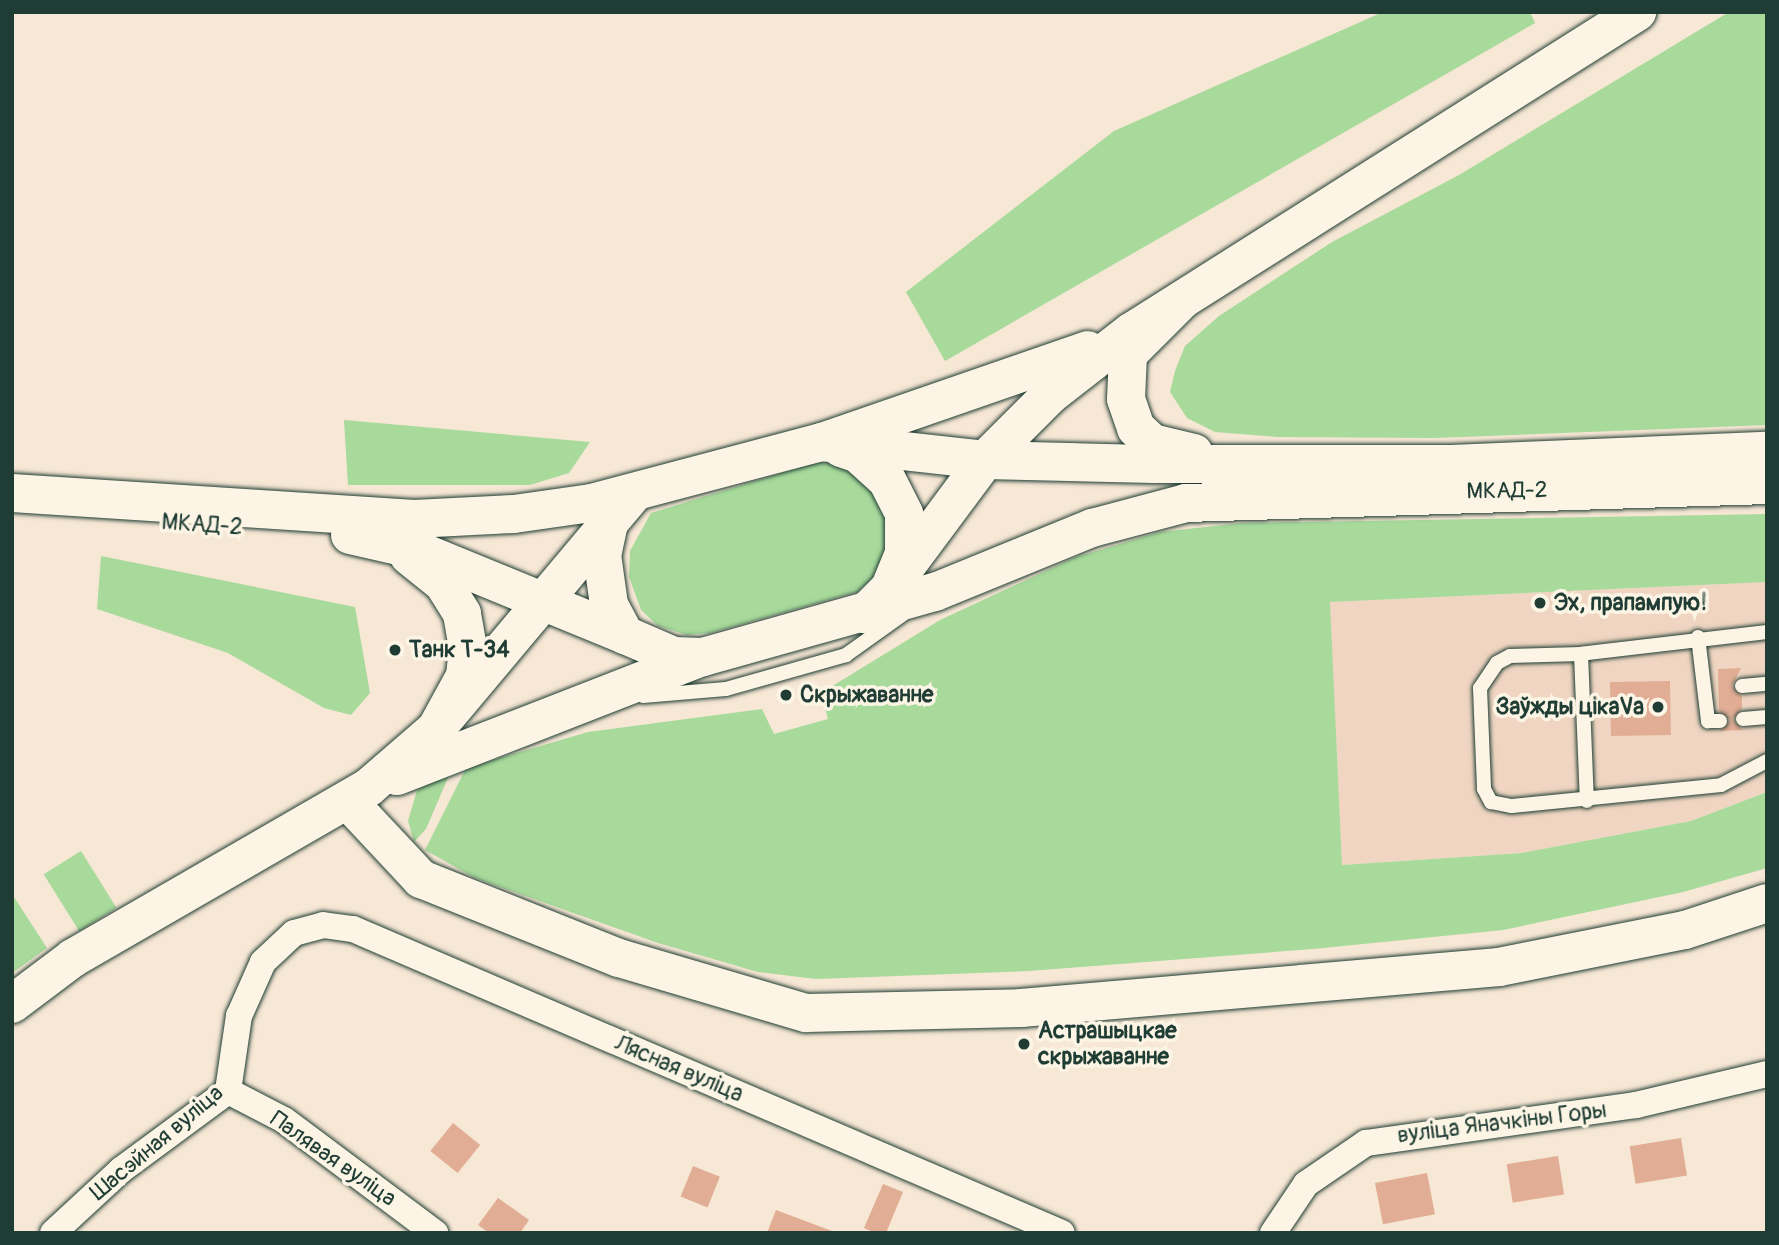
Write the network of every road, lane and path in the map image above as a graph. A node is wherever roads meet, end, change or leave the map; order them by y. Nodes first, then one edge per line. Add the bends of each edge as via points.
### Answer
1 (1637, 12) edge
2 (1181, 301) junction
3 (1131, 332) junction
4 (822, 442) junction
5 (1767, 451) edge
6 (985, 460) junction
7 (1269, 465) junction
8 (1767, 485) edge
9 (12, 493) edge
10 (635, 493) junction
11 (12, 512) edge
12 (609, 523) junction
13 (391, 541) junction
14 (935, 592) junction
15 (547, 601) junction
16 (877, 601) junction
17 (1767, 632) edge
18 (625, 635) junction
19 (1698, 637) junction
20 (1581, 654) junction
21 (704, 657) junction
22 (1767, 684) edge
23 (1742, 686) dead end
24 (585, 701) junction
25 (1767, 717) edge
26 (1743, 719) dead end
27 (1720, 721) dead end
28 (436, 729) junction
29 (1767, 761) edge
30 (405, 772) junction
31 (358, 794) junction
32 (1587, 801) junction
33 (395, 856) junction
34 (1767, 903) edge
35 (294, 933) joint
36 (12, 1004) edge
37 (1767, 1074) edge
38 (228, 1091) junction
39 (53, 1233) edge
40 (435, 1233) edge
41 (1062, 1233) edge
42 (1273, 1233) edge

1 - 2 main road
2 - 3 main road
2 - 7 main road via 1128,354 1126,399 1136,428 1152,443 1171,449
3 - 4 main road via 1048,366
3 - 6 main road via 1050,395
4 - 6 main road
4 - 10 main road
4 - 16 main road via 859,454 887,480 904,514 904,553
5 - 7 main road via 1553,462
6 - 7 main road
6 - 16 main road
8 - 14 main road, МКАД-2 via 1248,497 1186,503 1092,528
9 - 10 main road via 414,519 514,514
10 - 12 main road
11 - 13 main road, МКАД-2
12 - 15 main road
12 - 18 main road via 602,580
13 - 15 main road, МКАД-2
13 - 28 main road via 443,583 462,614 468,648 465,676
14 - 16 main road, МКАД-2
14 - 24 lane via 846,655 726,688
15 - 18 main road, МКАД-2
15 - 28 main road
16 - 21 main road, МКАД-2
17 - 19 lane
18 - 21 main road, МКАД-2 via 674,656
19 - 20 lane
19 - 27 lane via 1711,687 1708,721
20 - 32 lane
20 - 32 lane via 1510,656 1497,663 1480,688 1483,777 1491,802 1512,806
21 - 24 main road
22 - 23 lane
24 - 30 main road
25 - 26 lane
28 - 31 main road
29 - 32 lane via 1721,785
30 - 31 main road
30 - 33 main road via 387,807
31 - 33 main road
31 - 36 main road via 73,958
33 - 34 main road via 421,879 594,948 806,1013 1021,1008 1499,967 1685,930
35 - 38 street, Шасэйная вуліца via 263,962 251,985 239,1016
35 - 41 street, Лясная вуліца via 323,925 353,929
37 - 42 street, вуліца Яначкіны Горы via 1636,1105 1366,1143 1306,1184
38 - 39 street, Шасэйная вуліца via 121,1170
38 - 40 street, Палявая вуліца via 284,1120

